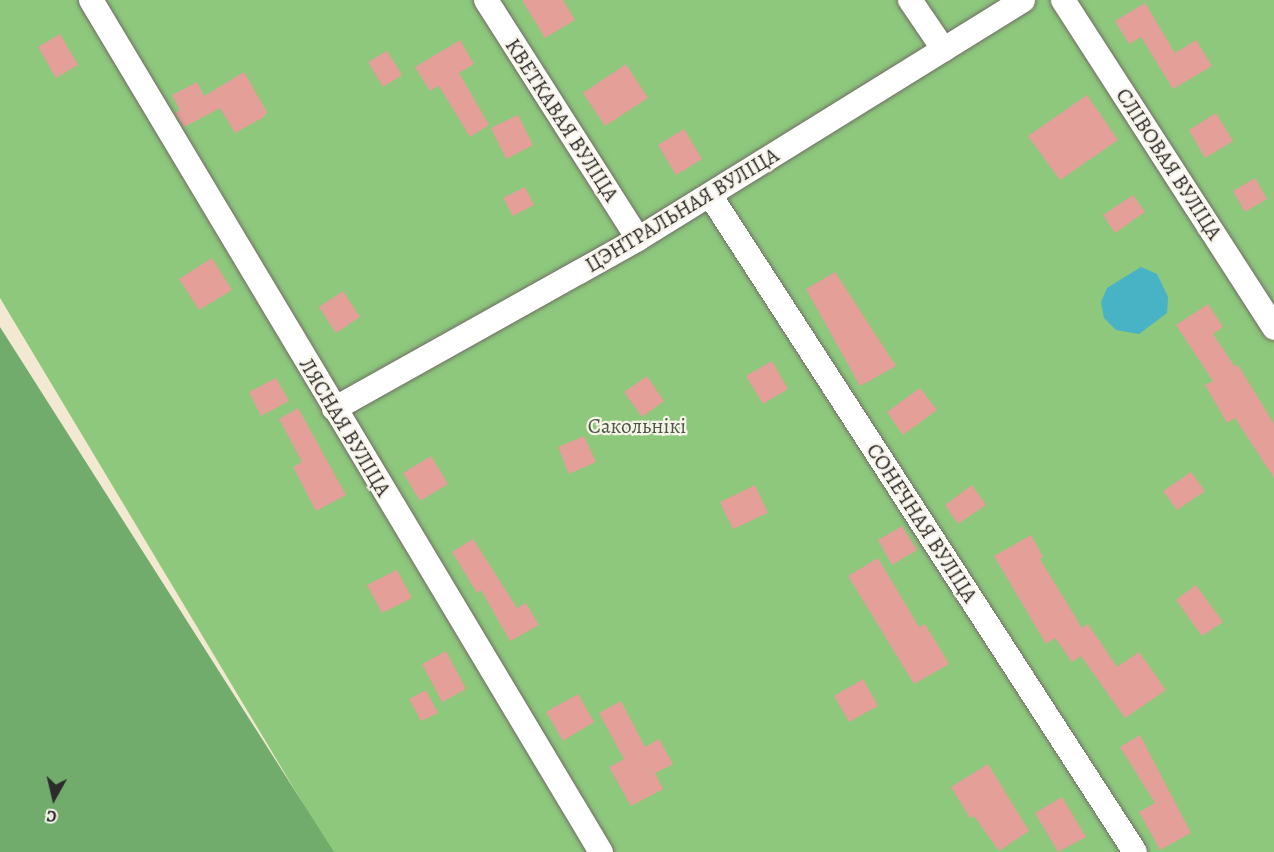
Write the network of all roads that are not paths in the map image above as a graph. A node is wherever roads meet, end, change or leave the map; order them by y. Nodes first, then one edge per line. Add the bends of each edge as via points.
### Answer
1 (91, 0) edge
2 (486, 0) edge
3 (910, 0) edge
4 (1023, 0) edge
5 (1063, 0) edge
6 (944, 50) junction
7 (710, 195) junction
8 (638, 239) junction
9 (1274, 328) edge
10 (334, 409) junction
11 (601, 852) edge
12 (1135, 852) edge

1 - 10 street, ЛЯСНАЯ ВУЛІЦА
2 - 8 street, КВЕТКАВАЯ ВУЛІЦА
3 - 6 street
4 - 6 street, ЦЭНТРАЛЬНАЯ ВУЛІЦА
5 - 9 street, СЛІВОВАЯ ВУЛІЦА
6 - 7 street, ЦЭНТРАЛЬНАЯ ВУЛІЦА
7 - 8 street, ЦЭНТРАЛЬНАЯ ВУЛІЦА
7 - 12 street, СОНЕЧНАЯ ВУЛІЦА
8 - 10 street, ЦЭНТРАЛЬНАЯ ВУЛІЦА
10 - 11 street, ЛЯСНАЯ ВУЛІЦА

